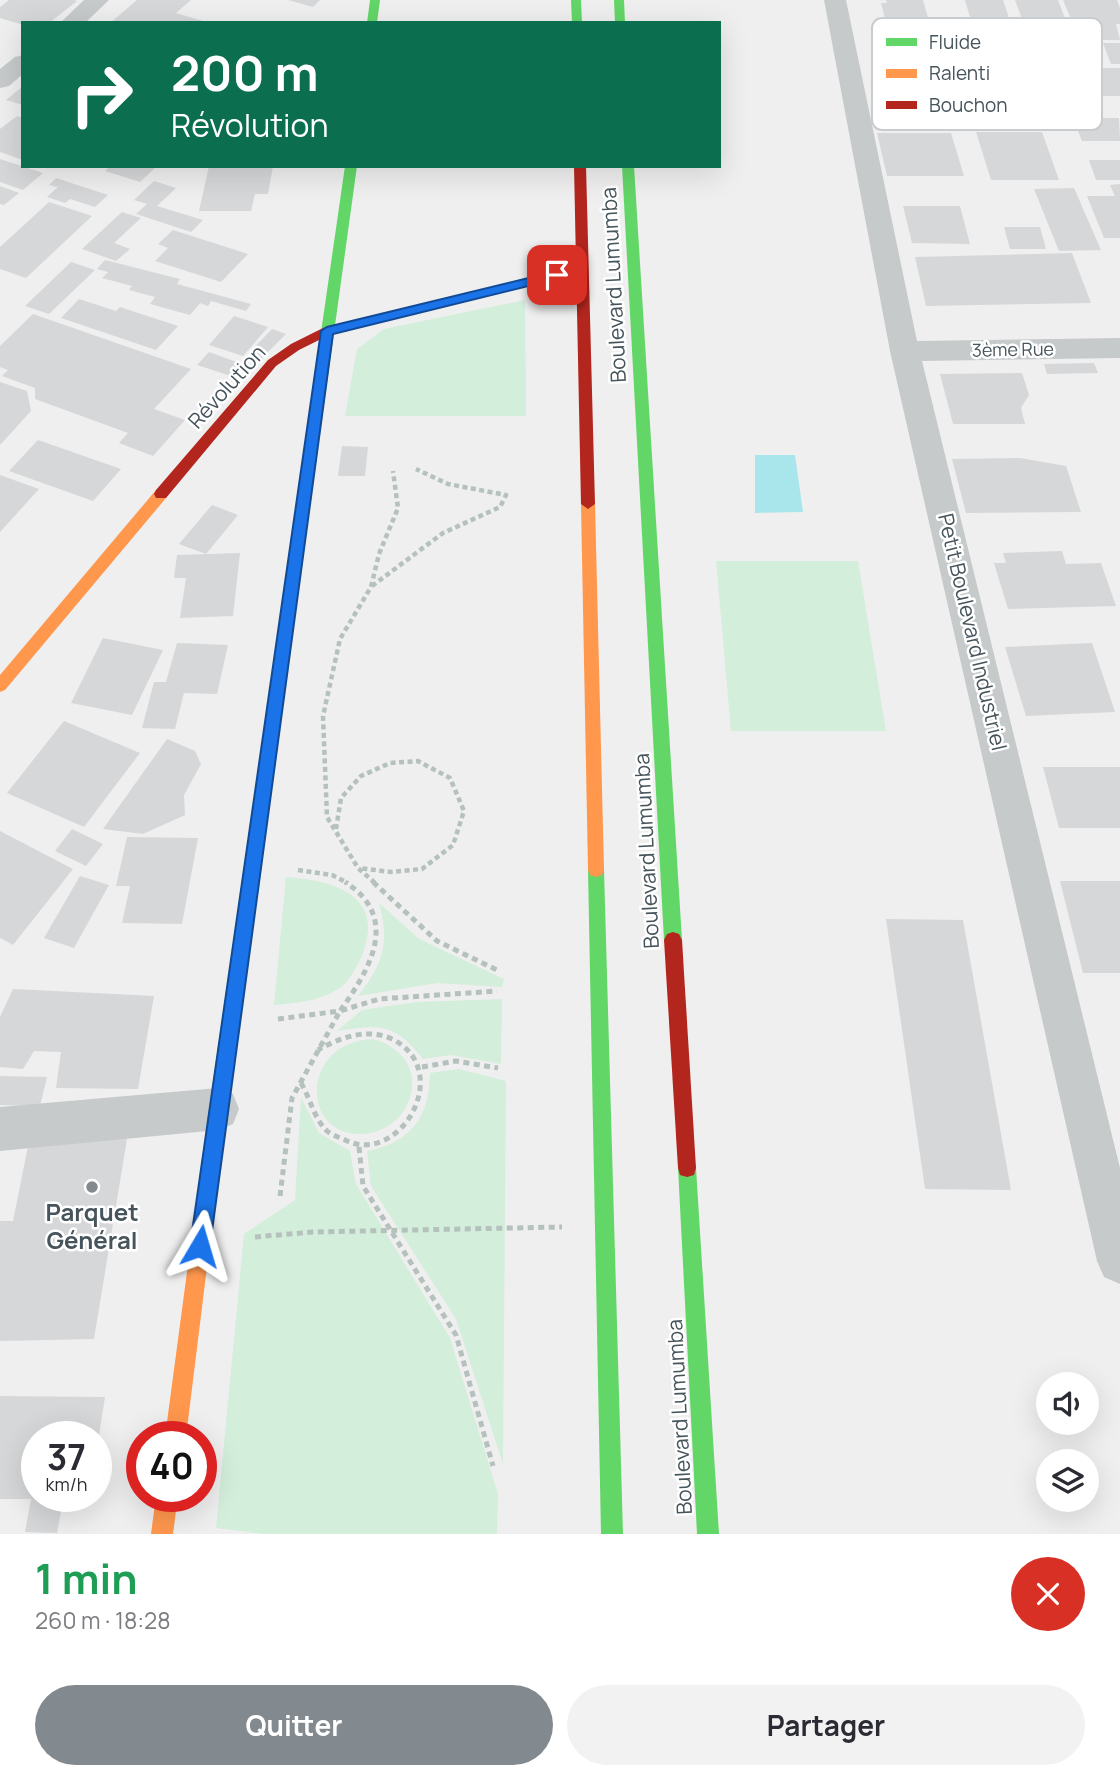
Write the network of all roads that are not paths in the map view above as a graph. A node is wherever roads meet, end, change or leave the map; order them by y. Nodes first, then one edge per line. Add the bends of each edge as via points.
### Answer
1 (99, 0) edge
2 (375, 0) edge
3 (576, 0) edge
4 (619, 0) edge
5 (835, 0) edge
6 (73, 21) edge
7 (372, 21) edge
8 (577, 21) edge
9 (620, 21) edge
10 (21, 64) edge
11 (0, 80) edge
12 (351, 168) edge
13 (580, 168) edge
14 (628, 168) edge
15 (583, 268) junction
16 (327, 331) junction
17 (1120, 348) edge
18 (905, 351) junction
19 (0, 686) edge
20 (218, 1109) junction
21 (0, 1129) edge
22 (1118, 1247) edge
23 (177, 1421) edge
24 (165, 1512) edge
25 (162, 1534) edge
26 (612, 1534) edge
27 (708, 1534) edge

1 - 6 street
2 - 7 main road
3 - 8 main road
4 - 9 main road
5 - 18 street, Petit Boulevard Industriel
10 - 11 street
12 - 16 main road
13 - 15 main road, Boulevard Lumumba
14 - 27 main road, Boulevard Lumumba
15 - 16 main road, Révolution
15 - 26 main road, Boulevard Lumumba
16 - 19 main road, Révolution via 272,363
16 - 20 main road
17 - 18 street, 3ème Rue
18 - 22 street, Petit Boulevard Industriel
20 - 21 street
20 - 23 main road
24 - 25 main road

